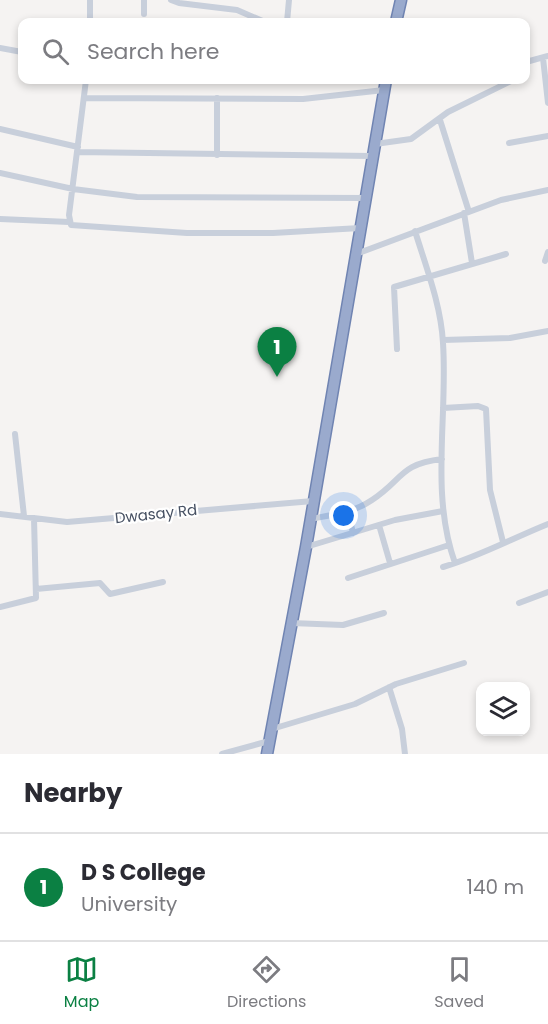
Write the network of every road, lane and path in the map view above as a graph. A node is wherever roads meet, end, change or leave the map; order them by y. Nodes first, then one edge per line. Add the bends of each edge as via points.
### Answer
1 (90, 0) edge
2 (144, 0) edge
3 (171, 0) edge
4 (289, 0) edge
5 (401, 0) edge
6 (204, 2) edge
7 (144, 14) dead end
8 (90, 18) edge
9 (256, 18) edge
10 (287, 18) edge
11 (397, 18) edge
12 (0, 48) edge
13 (18, 51) edge
14 (546, 57) edge
15 (530, 61) edge
16 (86, 84) edge
17 (505, 84) edge
18 (385, 85) edge
19 (84, 98) junction
20 (217, 98) junction
21 (548, 103) edge
22 (440, 120) junction
23 (0, 129) edge
24 (548, 136) edge
25 (509, 143) dead end
26 (374, 144) junction
27 (78, 149) junction
28 (218, 155) junction
29 (372, 156) junction
30 (0, 173) edge
31 (73, 189) junction
32 (548, 190) edge
33 (365, 198) junction
34 (467, 212) junction
35 (0, 219) edge
36 (69, 222) junction
37 (360, 228) junction
38 (415, 231) junction
39 (548, 252) edge
40 (356, 254) junction
41 (506, 254) dead end
42 (545, 261) dead end
43 (472, 263) junction
44 (429, 276) junction
45 (548, 331) edge
46 (443, 340) junction
47 (397, 349) dead end
48 (443, 408) junction
49 (15, 434) dead end
50 (442, 459) junction
51 (313, 501) junction
52 (443, 511) junction
53 (348, 512) junction
54 (0, 514) edge
55 (24, 516) junction
56 (34, 518) junction
57 (310, 519) junction
58 (548, 524) edge
59 (379, 525) junction
60 (353, 533) junction
61 (503, 542) junction
62 (449, 544) junction
63 (306, 547) junction
64 (390, 563) junction
65 (455, 563) junction
66 (443, 567) dead end
67 (348, 578) dead end
68 (163, 582) dead end
69 (36, 589) junction
70 (548, 592) edge
71 (519, 603) dead end
72 (0, 607) edge
73 (384, 613) dead end
74 (290, 623) junction
75 (464, 663) dead end
76 (389, 687) junction
77 (271, 730) junction
78 (269, 741) junction
79 (222, 754) edge
80 (267, 754) edge
81 (405, 754) edge

1 - 8 street
2 - 7 street
3 - 6 street
4 - 10 street
5 - 11 highway
6 - 9 street
12 - 13 street
14 - 15 street
14 - 21 street
16 - 19 street
17 - 22 street via 448,112
18 - 20 street via 303,99
18 - 26 highway
19 - 20 street
19 - 27 street
20 - 28 street
22 - 26 street via 411,139
22 - 34 street
23 - 27 street
24 - 25 street
26 - 29 highway
27 - 28 street
27 - 31 street
28 - 29 street
29 - 33 highway
30 - 31 street
31 - 33 street via 166,198
31 - 36 street
32 - 34 street
33 - 37 highway
34 - 38 street
34 - 43 street
35 - 36 street
36 - 37 street via 73,226 187,233
37 - 40 highway
38 - 40 street
38 - 44 street
39 - 42 street
40 - 51 highway
41 - 43 street
43 - 44 street
44 - 46 street
44 - 47 street via 394,287
45 - 46 street via 498,339
46 - 48 street
48 - 50 street
48 - 61 street via 486,409 490,490
49 - 55 street
50 - 52 street
50 - 53 street via 416,463 375,499
51 - 56 street, Dwasay Rd via 67,522
51 - 57 highway
52 - 59 street
52 - 62 street
53 - 57 street
53 - 60 street
54 - 55 street, Dwasay Rd
55 - 56 street, Dwasay Rd
56 - 69 street
57 - 63 highway
58 - 61 street
59 - 60 street
59 - 64 street
60 - 63 street
61 - 65 street
62 - 64 street
62 - 65 street
63 - 74 highway
64 - 67 street
65 - 66 street
68 - 69 street via 110,594 100,583
69 - 72 street via 33,600
70 - 71 street
73 - 74 street via 343,625
74 - 77 highway
75 - 76 street
76 - 77 street via 355,704
76 - 81 street
77 - 78 highway
78 - 79 street
78 - 80 highway

